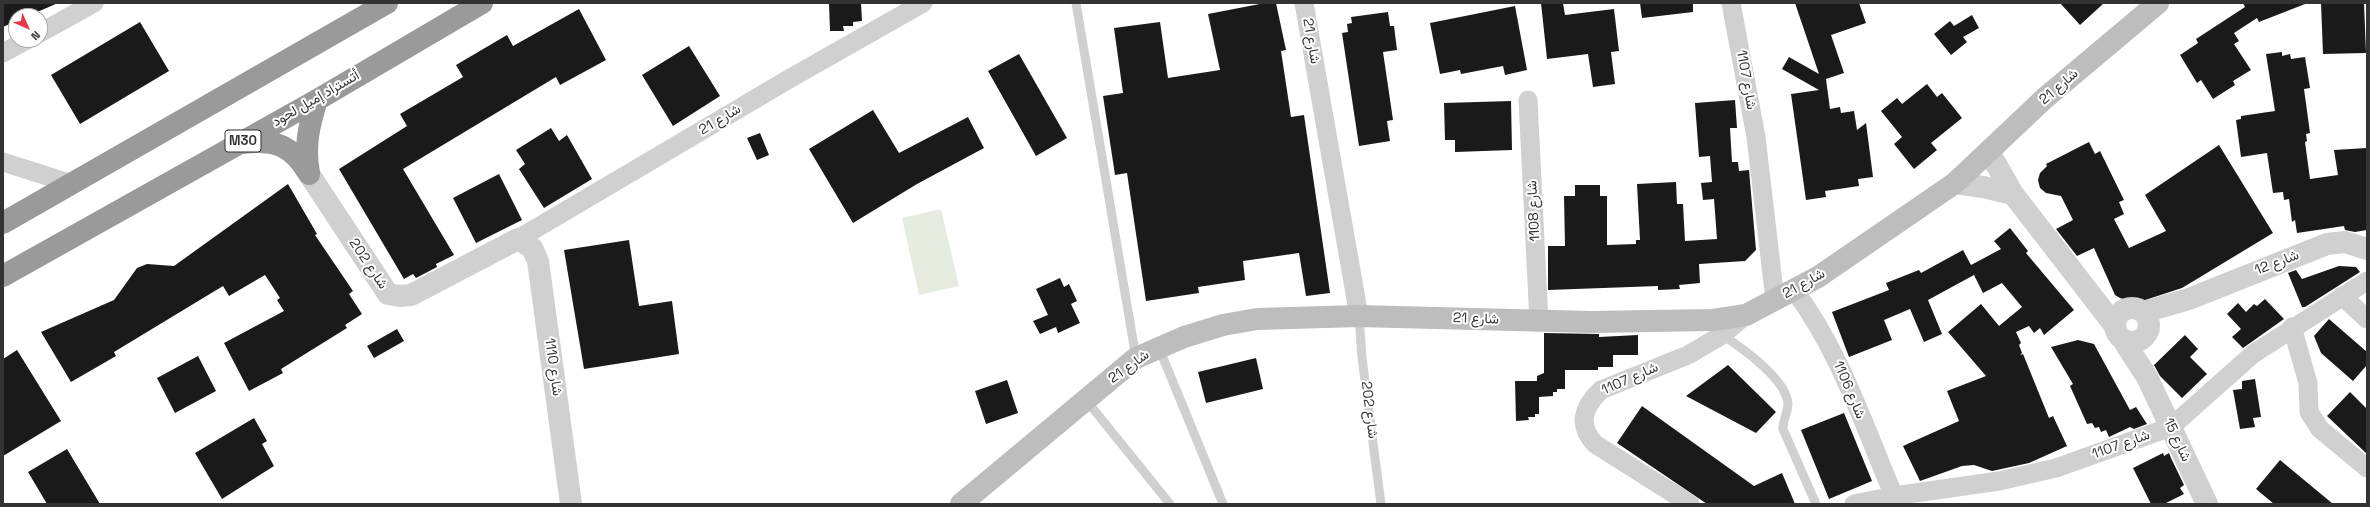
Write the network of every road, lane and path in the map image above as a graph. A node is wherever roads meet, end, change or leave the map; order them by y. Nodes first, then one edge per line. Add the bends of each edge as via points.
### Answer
1 (94, 3) edge
2 (387, 3) edge
3 (482, 3) edge
4 (923, 3) edge
5 (1076, 3) edge
6 (1304, 3) edge
7 (1731, 3) edge
8 (2158, 3) edge
9 (48, 29) edge
10 (12, 48) edge
11 (3, 53) edge
12 (317, 100) junction
13 (1528, 100) dead end
14 (239, 143) junction
15 (1989, 152) junction
16 (3, 162) edge
17 (309, 174) junction
18 (72, 184) junction
19 (1955, 184) junction
20 (2013, 194) junction
21 (3, 224) edge
22 (518, 239) junction
23 (2367, 249) edge
24 (3, 276) edge
25 (2367, 281) edge
26 (1794, 290) junction
27 (2342, 296) junction
28 (1775, 300) junction
29 (1746, 315) junction
30 (1359, 316) junction
31 (2367, 318) edge
32 (1539, 322) junction
33 (2133, 325) junction
34 (2292, 327) junction
35 (1722, 335) junction
36 (1159, 347) junction
37 (1136, 358) junction
38 (1086, 400) junction
39 (2171, 426) junction
40 (2367, 468) edge
41 (1894, 496) junction
42 (571, 504) edge
43 (961, 504) edge
44 (1170, 504) edge
45 (1223, 504) edge
46 (1381, 504) edge
47 (1690, 504) edge
48 (1816, 504) edge
49 (1854, 504) edge
50 (2207, 504) edge

1 - 9 street
2 - 18 highway
3 - 12 highway, أتستراد إميل لحود / M30
4 - 22 street, شارع 21
5 - 37 lane
6 - 30 street, شارع 21
7 - 28 street, شارع 1107 via 1756,137
8 - 15 main road, شارع 21 via 2045,98
10 - 11 street
12 - 14 highway, أتستراد إميل لحود / M30
12 - 17 highway via 306,149
13 - 32 street, شارع 1108
14 - 17 highway via 259,141 286,148 302,162
14 - 24 highway, أتستراد إميل لحود / M30
15 - 19 main road, شارع 21
15 - 20 street
16 - 18 street
17 - 22 street, شارع 202 via 388,294 411,295
18 - 21 highway
19 - 20 street via 1983,186
19 - 26 main road, شارع 21 via 1841,263
20 - 33 street via 2083,285
22 - 42 street, شارع 1110 via 532,248 538,261
23 - 33 street, شارع 12 via 2345,242 2328,244 2189,299
25 - 27 street, شارع 1107
26 - 28 main road, شارع 21
26 - 41 street, شارع 1106 via 1828,342
27 - 31 street
27 - 34 street, شارع 1107
28 - 29 main road, شارع 21
29 - 32 main road, شارع 21 via 1713,320
29 - 35 street, شارع 1107
30 - 32 main road, شارع 21
30 - 36 main road, شارع 21 via 1257,319 1223,325
30 - 46 lane, شارع 202
33 - 39 street, شارع 15 via 2147,377
34 - 39 street, شارع 1107 via 2253,354
34 - 40 street via 2308,383 2308,412 2320,429
35 - 47 street, شارع 1107 via 1688,355 1601,390 1588,405 1583,425 1586,435 1595,444
35 - 48 lane via 1756,359 1784,393 1788,405 1783,429
36 - 37 main road, شارع 21
36 - 45 lane
37 - 38 main road, شارع 21
38 - 43 main road, شارع 21
38 - 44 lane
39 - 41 street, شارع 1107 via 2056,468 1998,481
39 - 50 street, شارع 15
41 - 49 street, شارع 1107

